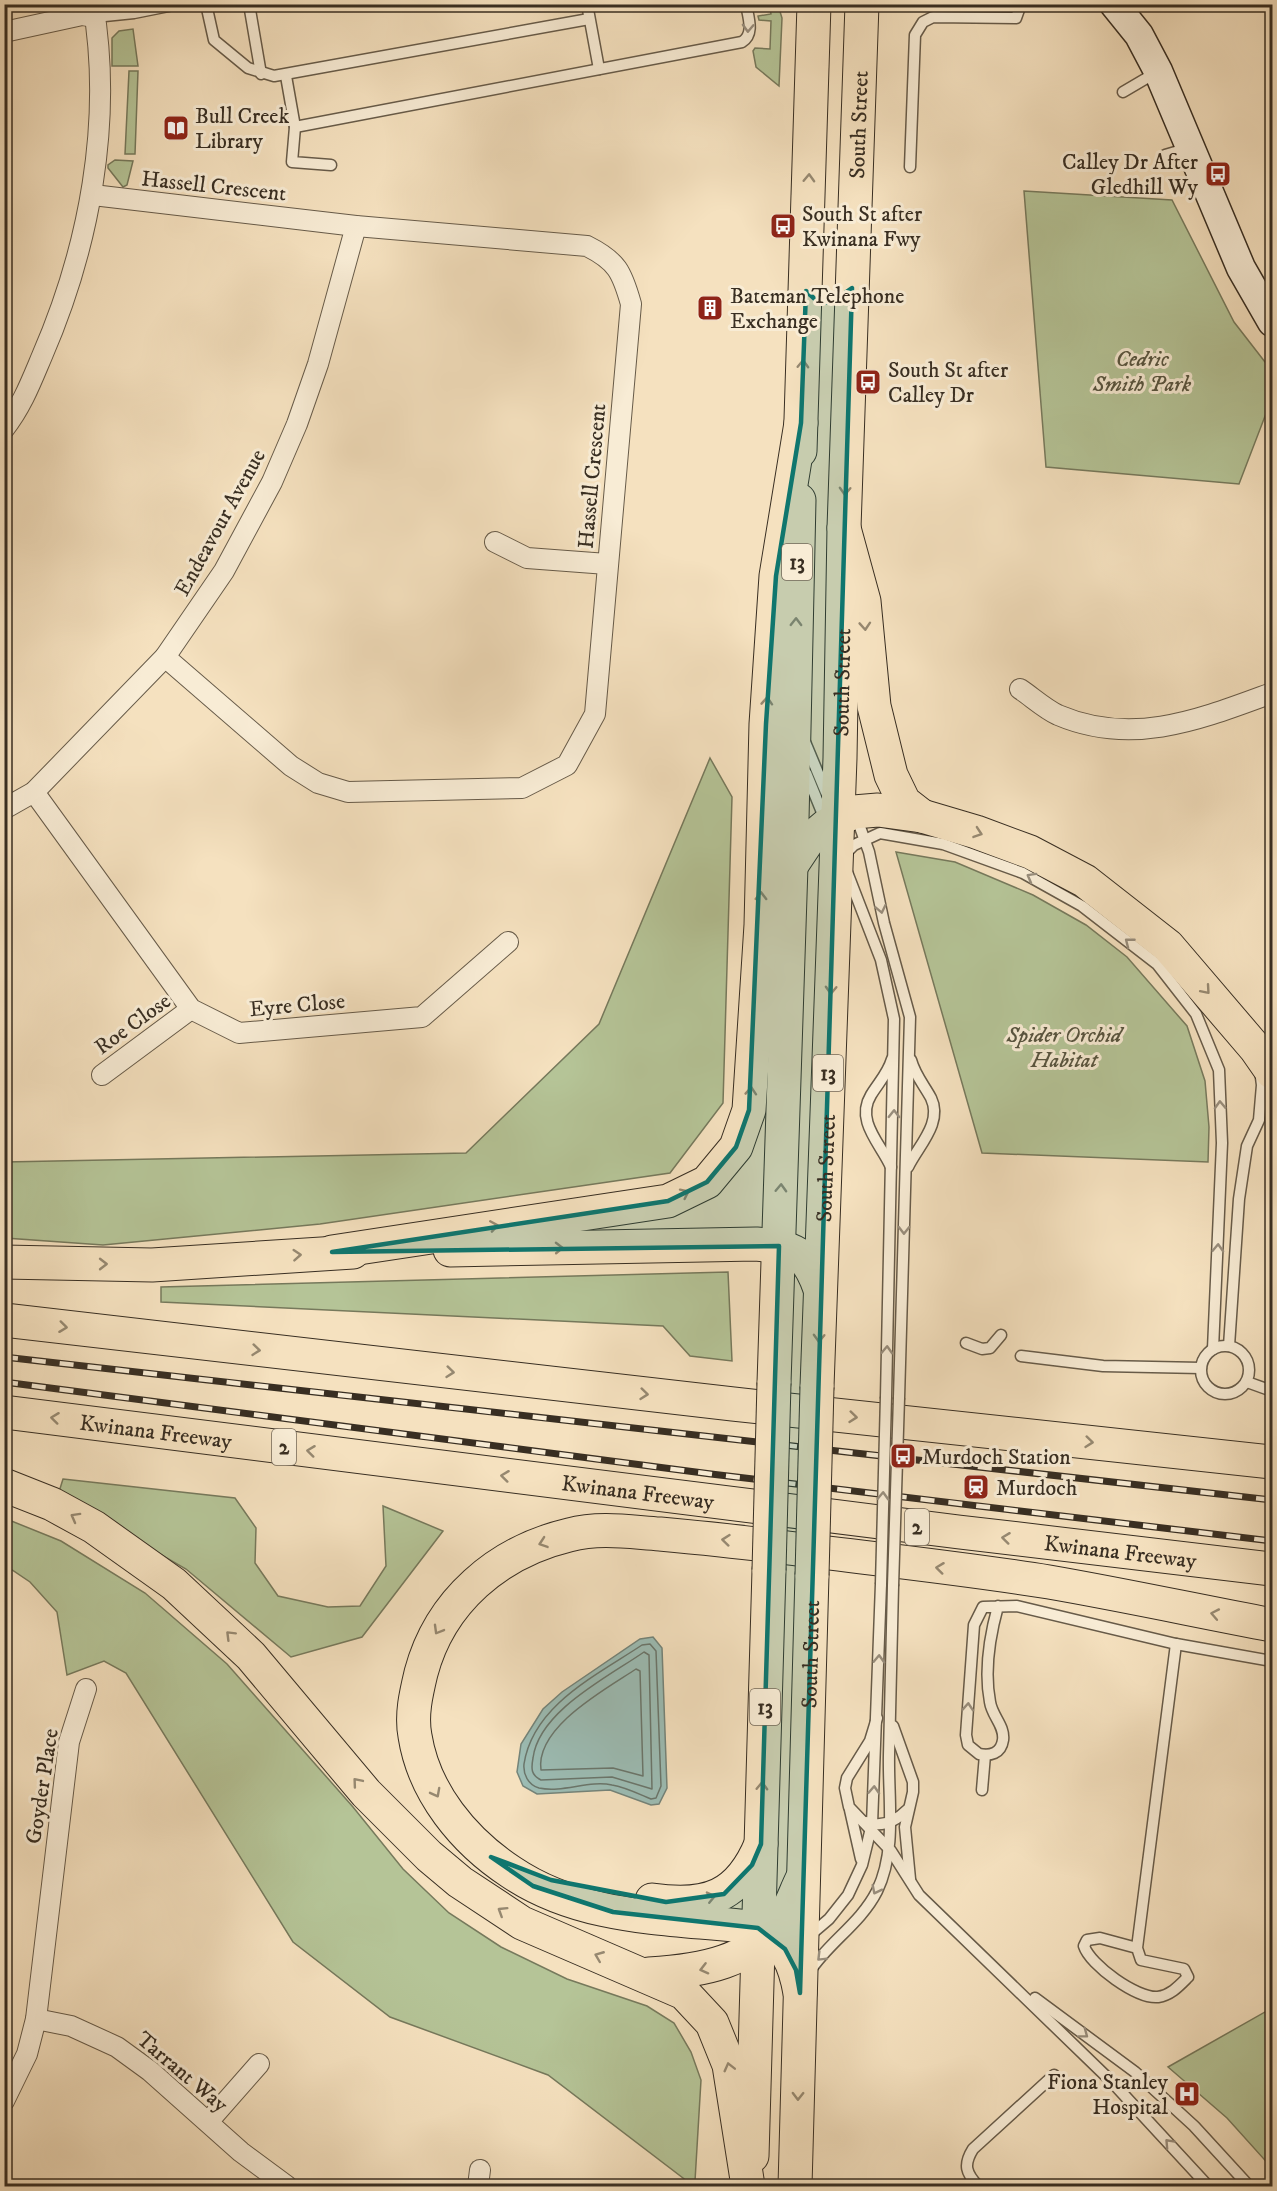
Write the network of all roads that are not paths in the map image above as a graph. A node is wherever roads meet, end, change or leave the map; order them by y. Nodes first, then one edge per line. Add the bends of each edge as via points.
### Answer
1 (179, 4) edge
2 (206, 4) edge
3 (249, 4) edge
4 (587, 4) edge
5 (746, 4) edge
6 (793, 4) edge
7 (814, 4) edge
8 (862, 4) edge
9 (875, 4) edge
10 (1021, 4) edge
11 (1120, 6) edge
12 (94, 11) edge
13 (589, 19) junction
14 (4, 32) edge
15 (860, 48) junction
16 (599, 69) junction
17 (812, 71) junction
18 (1158, 71) junction
19 (261, 74) junction
20 (286, 76) junction
21 (1123, 92) dead end
22 (295, 127) junction
23 (331, 165) dead end
24 (910, 167) dead end
25 (93, 195) junction
26 (356, 226) junction
27 (852, 288) junction
28 (806, 291) junction
29 (1272, 322) edge
30 (801, 423) junction
31 (4, 429) edge
32 (844, 528) junction
33 (495, 542) dead end
34 (607, 564) junction
35 (165, 657) junction
36 (1020, 688) dead end
37 (1272, 693) edge
38 (794, 702) junction
39 (34, 792) junction
40 (4, 809) edge
41 (922, 816) junction
42 (844, 832) junction
43 (791, 866) junction
44 (508, 942) dead end
45 (191, 1009) junction
46 (909, 1051) junction
47 (894, 1053) junction
48 (1264, 1061) edge
49 (102, 1075) dead end
50 (895, 1080) junction
51 (908, 1080) junction
52 (879, 1086) junction
53 (924, 1089) junction
54 (928, 1134) junction
55 (876, 1138) junction
56 (906, 1147) junction
57 (893, 1148) junction
58 (893, 1170) junction
59 (905, 1171) junction
60 (779, 1246) junction
61 (332, 1252) junction
62 (4, 1262) edge
63 (1235, 1268) junction
64 (1216, 1285) junction
65 (820, 1290) junction
66 (4, 1320) edge
67 (1001, 1335) dead end
68 (966, 1343) dead end
69 (1229, 1346) junction
70 (1213, 1349) junction
71 (1021, 1356) dead end
72 (1201, 1368) junction
73 (1246, 1382) junction
74 (1272, 1391) edge
75 (4, 1412) edge
76 (1272, 1462) edge
77 (4, 1485) edge
78 (1272, 1569) edge
79 (998, 1606) junction
80 (1272, 1625) edge
81 (1176, 1644) junction
82 (1272, 1661) edge
83 (86, 1689) dead end
84 (890, 1717) junction
85 (877, 1718) junction
86 (876, 1755) junction
87 (985, 1755) junction
88 (889, 1757) junction
89 (858, 1762) junction
90 (909, 1773) junction
91 (982, 1790) dead end
92 (909, 1806) junction
93 (849, 1807) junction
94 (889, 1823) junction
95 (868, 1824) junction
96 (760, 1844) junction
97 (889, 1850) junction
98 (491, 1857) junction
99 (862, 1865) junction
100 (910, 1882) junction
101 (1137, 1948) junction
102 (772, 1955) junction
103 (644, 1974) junction
104 (1003, 1975) junction
105 (800, 1993) junction
106 (36, 2019) junction
107 (259, 2064) dead end
108 (1054, 2075) dead end
109 (4, 2101) edge
110 (208, 2122) junction
111 (287, 2187) edge
112 (749, 2187) edge
113 (795, 2187) edge
114 (978, 2187) edge
115 (1208, 2187) edge
116 (1249, 2187) edge

1 - 12 lane via 134,13
2 - 19 lane via 214,40
3 - 19 lane
4 - 13 lane
5 -> 16 lane via 747,39
6 - 17 highway
7 - 17 highway, South Street / 13
8 - 15 highway, South Street / 13
9 - 15 highway
10 - 24 lane via 1017,18 933,17 923,22 915,35
11 - 18 main road
12 - 14 street
12 - 25 street via 99,88
13 - 16 lane
13 - 20 lane
15 - 27 highway, South Street / 13
16 - 22 lane
28 -> 17 highway, South Street / 13
18 - 21 lane
18 - 29 main road via 1177,151
19 - 20 lane
20 - 22 lane
22 - 23 lane via 292,162
25 - 26 street, Hassell Crescent
25 - 31 street via 52,333 18,411
26 - 34 street, Hassell Crescent via 587,246 604,254 619,268 631,304
26 - 35 street, Endeavour Avenue via 318,364 272,482 224,571
27 - 28 highway via 830,303 817,301
27 -> 32 highway, South Street / 13
30 -> 28 highway, South Street / 13
38 -> 30 highway, South Street / 13
61 -> 30 highway via 668,1201 707,1182 736,1147 749,1110 776,576
32 -> 41 highway via 864,601 874,706 891,775 904,802
32 - 42 highway, South Street / 13 via 840,758
33 - 34 street via 527,558
34 - 35 street, Hassell Crescent via 595,714 567,765 522,788 348,792 318,783 291,766
35 - 39 street, Endeavour Avenue
36 - 37 street via 1056,714 1086,725 1127,731 1207,717
38 - 42 lane via 815,772
38 - 42 lane via 807,778
38 - 43 highway, South Street / 13
39 - 40 street, Endeavour Avenue
39 - 45 street, Eyre Close
41 - 42 highway via 878,810
41 -> 48 highway via 1030,852 1085,881 1168,946
42 - 43 highway via 807,842
42 -> 46 lane via 910,1017
42 - 47 lane via 881,960 894,1019
64 -> 42 lane via 1222,1143 1219,1070 1196,1014 1157,964 1082,906 1033,878 943,844 880,833
42 -> 65 highway, South Street / 13
60 -> 43 highway, South Street / 13
44 - 45 street, Eyre Close via 422,1017 239,1033
45 - 49 street, Roe Close
46 - 51 lane
46 - 53 lane
47 - 50 lane
47 - 52 lane
48 - 63 lane via 1259,1120 1242,1164
50 - 51 lane
50 - 52 lane
57 -> 50 lane
51 - 53 lane
51 - 56 lane
52 - 55 lane via 866,1111
53 - 54 lane via 934,1106
54 - 56 lane
54 - 59 lane
55 - 57 lane
55 - 58 lane
56 - 57 lane
56 - 59 lane
57 - 58 lane
85 -> 58 lane, bridge
59 -> 84 lane, bridge
61 -> 60 highway
60 - 65 highway via 805,1257
96 -> 60 highway, South Street / 13, bridge
62 -> 61 highway via 152,1265
63 - 64 lane via 1228,1281
63 - 69 lane
64 - 70 lane
65 -> 102 highway, South Street / 13, bridge via 802,1879
66 -> 76 highway
67 - 68 lane via 990,1348
69 - 70 lane
69 - 73 lane via 1243,1353 1247,1360
70 - 72 lane
71 - 72 lane via 1103,1366
72 - 73 lane via 1205,1384 1218,1394 1234,1393
73 - 74 lane
78 -> 75 highway, Kwinana Freeway / 2
103 -> 77 highway via 522,1923 460,1882 366,1793 251,1656 174,1584 94,1527 52,1504
79 - 81 lane via 1017,1606
79 - 87 lane via 990,1646 989,1698 1003,1740 998,1751
87 -> 79 lane via 974,1752 966,1740 974,1624 983,1607
80 -> 98 highway via 1047,1582 728,1540 599,1529 540,1543 494,1567 458,1601 432,1641 413,1713 415,1738 437,1797 471,1841
81 - 82 lane
81 - 101 lane
83 - 106 street, Goyder Place via 69,1742
84 - 88 lane
84 - 90 lane
85 - 86 lane
85 - 89 lane
86 - 88 lane
86 - 89 lane
95 -> 86 lane
87 - 91 lane
88 - 90 lane
88 - 94 lane
89 - 93 lane via 851,1769 845,1788
90 - 92 lane via 913,1782
92 - 94 lane
92 - 97 lane
92 - 100 lane via 906,1827
93 - 95 lane
93 - 99 lane
94 - 95 lane
94 - 97 lane
95 - 97 lane
95 - 99 lane
98 -> 96 highway via 550,1880 666,1902 723,1894 742,1880
96 - 102 highway, South Street / 13
97 - 100 lane
97 -> 105 lane via 877,1891 842,1937 817,1960
98 - 102 highway via 533,1886
99 - 102 lane via 848,1895 829,1919
100 - 104 lane via 960,1937
101 - 101 lane via 1100,1938 1087,1940 1084,1946 1087,1956 1103,1970 1142,1996 1158,1997 1172,1992 1188,1977 1184,1969 1141,1960
102 -> 103 highway via 709,1968
102 - 105 highway via 796,1970
102 - 112 highway, South Street / 13
112 -> 103 highway via 729,2065 717,2031 684,1993
115 -> 104 lane via 1112,2082
104 -> 116 lane via 1135,2072 1194,2126
105 -> 113 highway
106 - 109 street, Goyder Place via 27,2054
106 - 110 street, Tarrant Way via 71,2026 117,2047
107 - 110 street
108 - 114 lane via 973,2149 966,2161 968,2175
110 - 111 street, Tarrant Way

